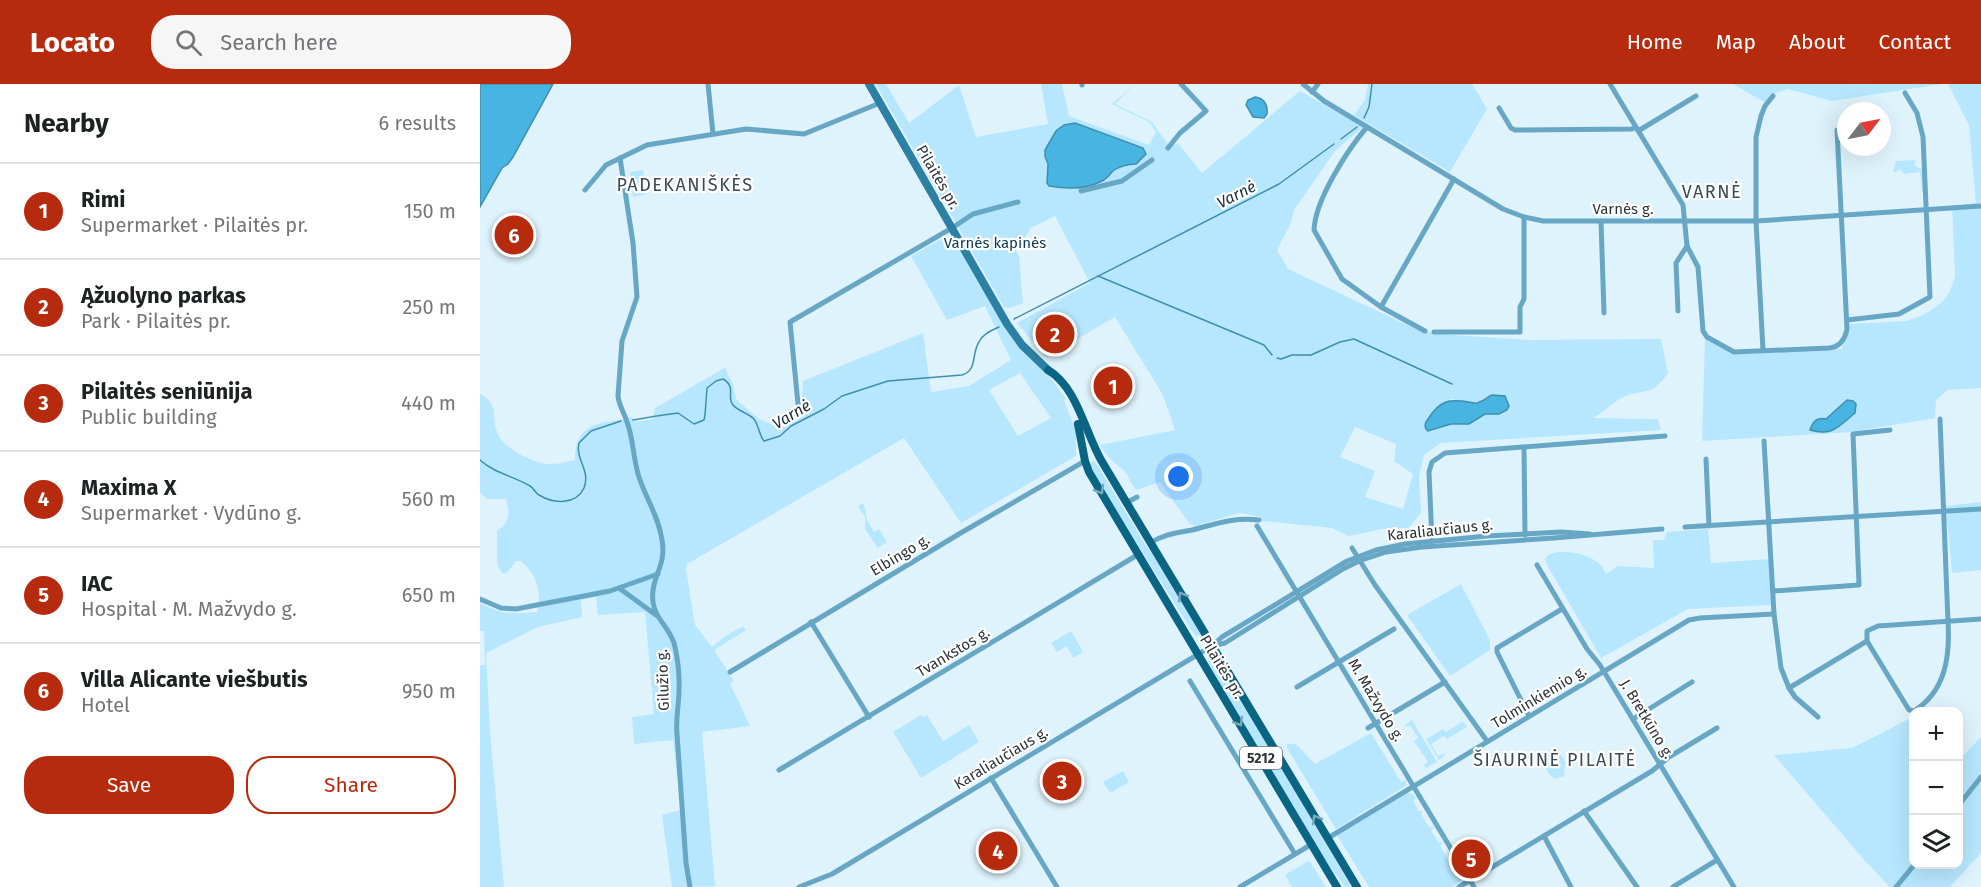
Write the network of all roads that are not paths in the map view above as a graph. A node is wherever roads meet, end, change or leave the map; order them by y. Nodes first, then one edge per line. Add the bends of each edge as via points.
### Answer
1 (708, 84) edge
2 (869, 84) edge
3 (1181, 84) edge
4 (1303, 84) edge
5 (1318, 84) edge
6 (1610, 84) edge
7 (1312, 92) junction
8 (1905, 93) dead end
9 (1696, 96) dead end
10 (1773, 96) dead end
11 (880, 103) junction
12 (1499, 108) dead end
13 (1367, 127) junction
14 (1637, 129) junction
15 (713, 134) junction
16 (1168, 148) dead end
17 (1839, 156) edge
18 (620, 158) junction
19 (1152, 160) dead end
20 (1454, 179) junction
21 (585, 189) dead end
22 (1081, 190) dead end
23 (1018, 202) dead end
24 (1981, 207) edge
25 (1927, 210) junction
26 (1843, 216) junction
27 (1524, 218) junction
28 (1685, 220) junction
29 (1756, 220) junction
30 (1601, 221) junction
31 (952, 228) junction
32 (1687, 246) junction
33 (1381, 307) junction
34 (1678, 311) dead end
35 (1604, 313) dead end
36 (1847, 320) junction
37 (1425, 330) dead end
38 (1434, 333) dead end
39 (1763, 350) junction
40 (1048, 370) junction
41 (798, 404) dead end
42 (1940, 419) dead end
43 (1890, 430) dead end
44 (1665, 436) dead end
45 (1764, 441) dead end
46 (1524, 447) junction
47 (1706, 459) dead end
48 (1085, 461) junction
49 (1105, 467) junction
50 (1137, 497) dead end
51 (1126, 503) junction
52 (1981, 509) edge
53 (1943, 511) junction
54 (1855, 518) junction
55 (1769, 523) junction
56 (1709, 526) junction
57 (1685, 527) dead end
58 (1662, 529) dead end
59 (1525, 537) junction
60 (1432, 542) junction
61 (1150, 543) junction
62 (1352, 548) dead end
63 (1139, 554) junction
64 (1358, 559) junction
65 (1537, 565) dead end
66 (659, 574) junction
67 (619, 588) junction
68 (1773, 591) junction
69 (1298, 594) junction
70 (480, 599) edge
71 (1562, 609) junction
72 (1774, 614) junction
73 (656, 615) junction
74 (1981, 619) edge
75 (811, 622) junction
76 (1948, 622) junction
77 (1394, 629) dead end
78 (1867, 641) junction
79 (1212, 646) junction
80 (1198, 654) junction
81 (1339, 662) junction
82 (1604, 671) junction
83 (730, 672) dead end
84 (1190, 681) dead end
85 (1445, 682) junction
86 (1692, 682) dead end
87 (1297, 687) dead end
88 (1789, 688) junction
89 (1530, 716) junction
90 (869, 717) junction
91 (1818, 717) dead end
92 (1633, 719) junction
93 (1376, 724) junction
94 (1368, 728) dead end
95 (1717, 728) dead end
96 (1488, 741) junction
97 (1660, 764) junction
98 (779, 770) dead end
99 (1981, 777) edge
100 (992, 778) junction
101 (1413, 786) junction
102 (1963, 801) edge
103 (1584, 811) junction
104 (1544, 836) junction
105 (1328, 838) junction
106 (1312, 844) junction
107 (1295, 854) junction
108 (1717, 860) junction
109 (1911, 869) edge
110 (1470, 880) junction
111 (806, 886) edge
112 (690, 887) edge
113 (799, 887) edge
114 (1057, 887) edge
115 (1240, 887) edge
116 (1338, 887) edge
117 (1357, 887) edge
118 (1459, 887) edge
119 (1474, 887) edge
120 (1571, 887) edge
121 (1637, 887) edge
122 (1672, 887) edge
123 (1734, 887) edge
124 (1896, 887) edge

1 - 15 street
2 - 11 main road, Pilaitės pr. / 5212
3 - 16 street via 1206,111
4 - 7 street, Varnės g.
5 - 7 street
6 - 14 street
7 - 13 street, Varnės g.
8 - 25 street via 1923,137
9 - 14 street
10 - 29 street via 1757,129
11 - 15 street via 797,135 754,129
11 - 31 main road, Pilaitės pr. / 5212
12 - 14 street via 1515,130
13 - 20 street, Varnės g.
13 - 33 street via 1347,151 1321,203 1314,230 1342,279
14 - 28 street via 1679,197
15 - 18 street via 647,145
17 - 26 street
18 - 21 street via 606,165
18 - 66 street, Gilužio g. via 637,288 636,303 622,341 619,405 625,415 638,474 659,524 664,558
19 - 22 street via 1122,181
20 - 27 street, Varnės g.
20 - 33 street
23 - 31 street via 973,214
24 - 25 street, Varnės g.
25 - 26 street, Varnės g.
25 - 36 street via 1930,297 1899,314
26 - 29 street, Varnės g.
26 - 36 street
27 - 30 street, Varnės g.
27 - 38 street via 1520,332
28 - 29 street, Varnės g.
28 - 30 street, Varnės g.
28 - 32 street
29 - 39 street
30 - 35 street
31 - 40 main road, Pilaitės pr. / 5212 via 1011,331
31 - 41 street via 790,322
32 - 34 street via 1676,263
32 - 39 street via 1698,267 1702,325 1707,337 1734,352
33 - 37 street
36 - 39 street via 1846,335 1833,348
40 - 48 main road, Pilaitės pr. / 5212 via 1076,418
40 - 49 main road, Pilaitės pr. / 5212 via 1072,398
42 - 53 street
43 - 54 street via 1853,434
44 - 46 street
45 - 55 street
46 - 59 street
46 - 60 street via 1449,452 1436,458 1429,472
47 - 56 street
48 - 49 main road via 1093,458
48 -> 63 main road, Pilaitės pr. / 5212
48 - 75 street, Elbingo g.
49 - 51 main road, Pilaitės pr. / 5212
50 - 51 street
51 - 61 main road, Pilaitės pr. / 5212
52 - 53 street
53 - 54 street
53 - 76 street
54 - 55 street
54 - 68 street via 1859,585
55 - 56 street
55 - 68 street
56 - 57 street
58 - 59 street, Karaliaučiaus g.
59 - 60 street, Karaliaučiaus g.
59 - 64 street, Karaliaučiaus g. via 1403,549
60 - 64 street, Karaliaučiaus g. via 1395,546
61 - 69 street, M. Mažvydo g. via 1167,534 1229,520 1242,518 1258,523
79 -> 61 main road, Pilaitės pr. / 5212
62 - 64 street
63 - 80 main road, Pilaitės pr. / 5212
63 - 90 street, Tvankstos g.
64 - 69 street, Karaliaučiaus g.
64 - 85 street
65 - 71 street, J. Bretkūno g.
66 - 67 street
66 - 73 street, Gilužio g. via 653,583
67 - 70 street via 509,610
67 - 73 street
68 - 72 street
69 - 79 street, Karaliaučiaus g.
69 - 81 street, M. Mažvydo g.
71 - 82 street, J. Bretkūno g.
71 - 89 street via 1498,647 1497,652
72 - 82 street, Tolminkiemio g. via 1691,620
72 - 88 street via 1781,668
73 - 112 street, Gilužio g. via 668,628 676,648 676,734
74 - 76 street
75 - 83 street, Elbingo g.
75 - 90 street
76 - 78 street via 1878,626 1867,632
76 - 78 street via 1947,663 1934,692 1912,711
77 - 81 street
78 - 88 street
79 - 80 street, Karaliaučiaus g.
105 -> 79 main road, Pilaitės pr. / 5212
80 - 100 street, Karaliaučiaus g.
80 -> 106 main road, Pilaitės pr. / 5212
81 - 87 street
81 - 93 street, M. Mažvydo g.
82 - 89 street, Tolminkiemio g.
82 - 92 street, J. Bretkūno g.
84 - 107 street
85 - 93 street
85 - 96 street
86 - 92 street
88 - 91 street
89 - 96 street, Tolminkiemio g.
90 - 98 street, Tvankstos g.
92 - 97 street, J. Bretkūno g.
93 - 94 street
93 - 101 street, M. Mažvydo g.
95 - 97 street
96 - 101 street, Tolminkiemio g.
97 - 103 street
97 - 108 street, J. Bretkūno g.
99 - 102 street
100 - 111 street, Karaliaučiaus g.
100 - 114 street
101 - 105 street, Tolminkiemio g.
101 - 110 street, M. Mažvydo g.
103 - 104 street
103 - 121 street
104 - 110 street
104 - 120 street
105 - 117 main road, Pilaitės pr. / 5212
106 - 107 street
106 - 116 main road, Pilaitės pr. / 5212
107 - 115 street
108 - 122 street
108 - 123 street, J. Bretkūno g.
109 - 124 street
110 - 118 street
110 - 119 street, M. Mažvydo g.
111 - 113 street, Karaliaučiaus g.

